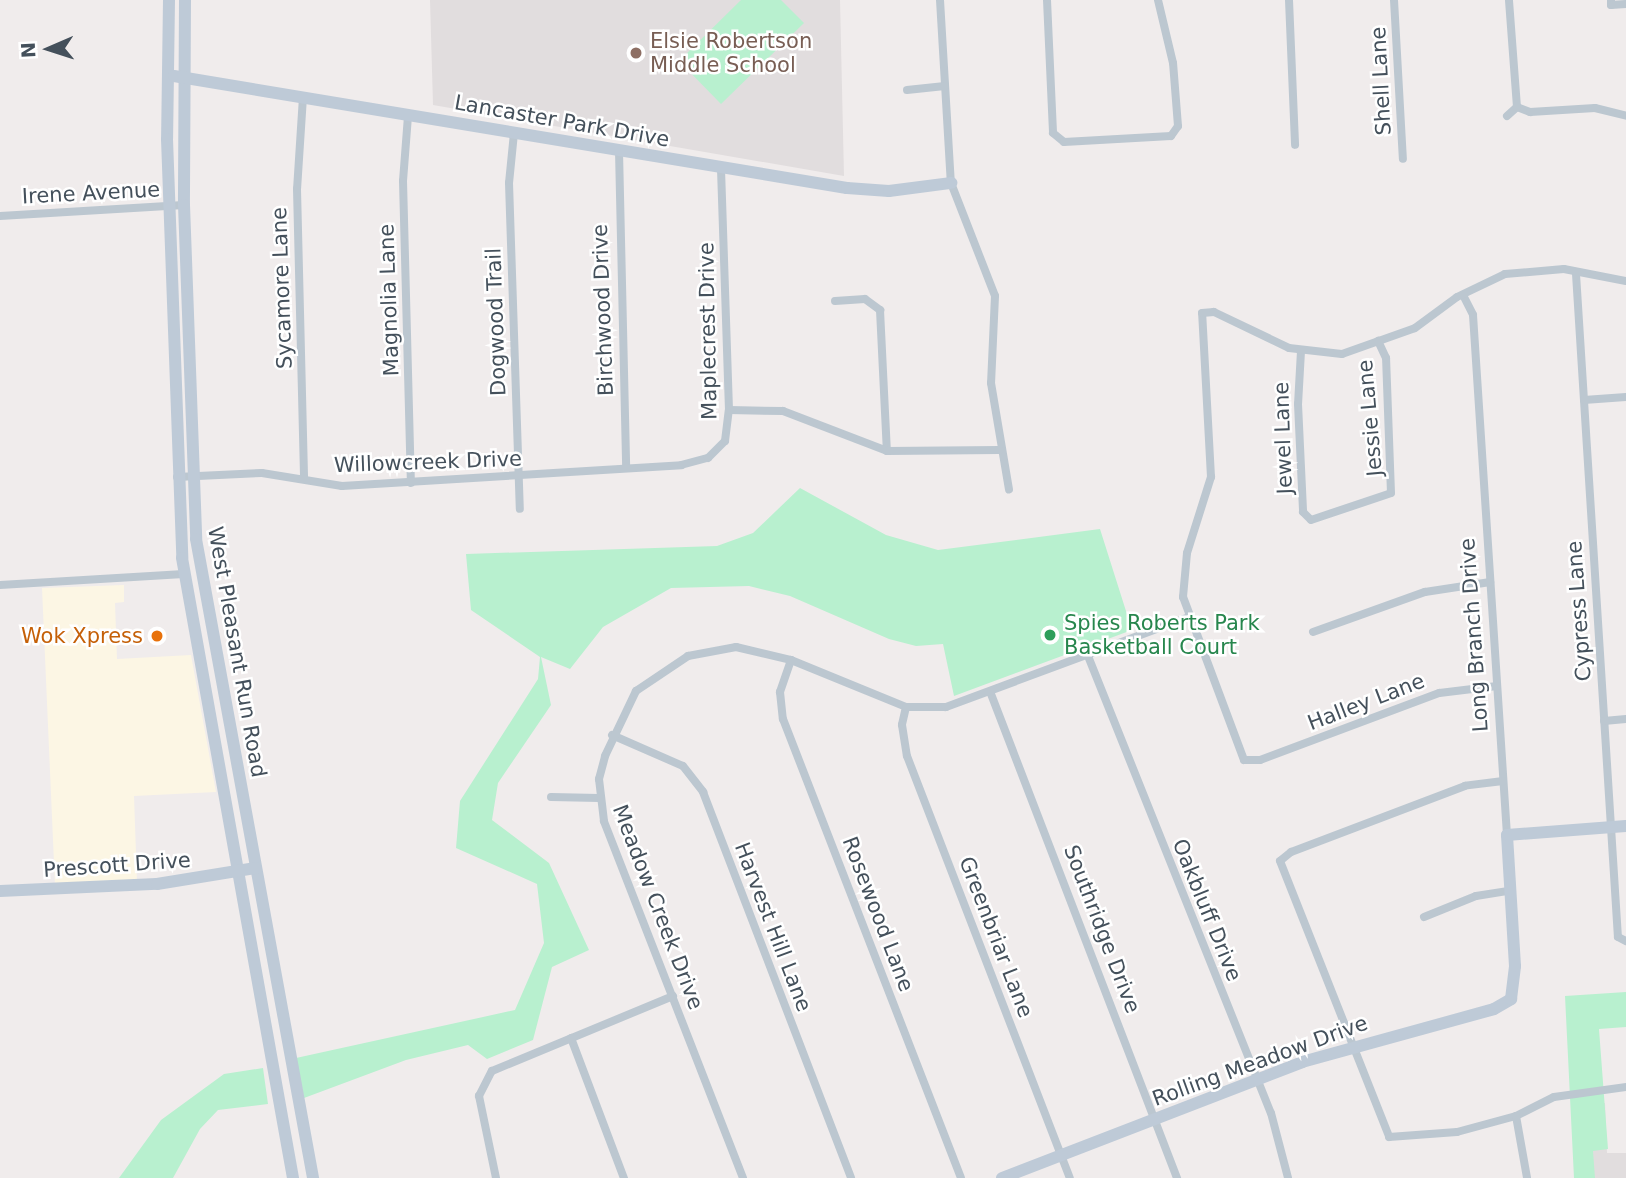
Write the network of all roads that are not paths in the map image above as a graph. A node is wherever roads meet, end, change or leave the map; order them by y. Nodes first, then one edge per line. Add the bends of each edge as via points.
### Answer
1 (169, 0) edge
2 (184, 0) edge
3 (940, 0) edge
4 (1047, 0) edge
5 (1158, 0) edge
6 (1289, 0) edge
7 (1394, 0) edge
8 (1509, 0) edge
9 (1611, 2) edge
10 (1626, 4) edge
11 (167, 76) junction
12 (183, 76) junction
13 (944, 86) junction
14 (907, 90) dead end
15 (303, 97) junction
16 (1517, 107) junction
17 (408, 116) junction
18 (1507, 116) dead end
19 (1626, 116) edge
20 (514, 133) junction
21 (1295, 145) dead end
22 (619, 151) junction
23 (1403, 159) dead end
24 (720, 167) junction
25 (951, 183) junction
26 (184, 205) junction
27 (168, 206) junction
28 (0, 216) edge
29 (1576, 274) junction
30 (1626, 281) edge
31 (1463, 295) junction
32 (835, 301) dead end
33 (1378, 341) junction
34 (1301, 351) junction
35 (1626, 397) edge
36 (1584, 400) junction
37 (729, 410) junction
38 (999, 450) junction
39 (887, 451) junction
40 (681, 466) joint
41 (626, 468) junction
42 (194, 476) junction
43 (519, 476) junction
44 (177, 477) junction
45 (304, 479) junction
46 (411, 483) junction
47 (1009, 489) dead end
48 (520, 509) dead end
49 (1311, 520) joint
50 (200, 570) junction
51 (184, 574) junction
52 (1490, 582) junction
53 (0, 585) edge
54 (1187, 618) junction
55 (1313, 632) dead end
56 (1088, 656) junction
57 (791, 660) junction
58 (1497, 686) junction
59 (992, 694) junction
60 (906, 707) junction
61 (226, 714) junction
62 (208, 718) junction
63 (1626, 719) edge
64 (1604, 721) junction
65 (612, 736) junction
66 (1503, 781) junction
67 (551, 797) dead end
68 (599, 798) junction
69 (1626, 827) edge
70 (1610, 828) junction
71 (1507, 835) junction
72 (256, 868) junction
73 (236, 872) junction
74 (1512, 890) junction
75 (0, 891) edge
76 (1424, 917) dead end
77 (1626, 942) edge
78 (1513, 975) joint
79 (673, 996) junction
80 (280, 1007) junction
81 (261, 1010) junction
82 (571, 1038) junction
83 (1353, 1045) junction
84 (1256, 1080) junction
85 (1626, 1087) edge
86 (1516, 1116) junction
87 (1156, 1119) junction
88 (1061, 1155) junction
89 (293, 1178) edge
90 (313, 1178) edge
91 (496, 1178) edge
92 (624, 1178) edge
93 (743, 1178) edge
94 (851, 1178) edge
95 (961, 1178) edge
96 (1002, 1178) edge
97 (1070, 1178) edge
98 (1177, 1178) edge
99 (1288, 1178) edge
100 (1527, 1178) edge

1 - 11 main road, West Pleasant Run Road
2 - 12 main road, West Pleasant Run Road
3 - 13 street
4 - 5 street via 1056,141 1171,136 1180,114
6 - 21 street
7 - 23 street, Shell Lane
8 - 16 street
9 - 10 street
11 - 12 main road, Lancaster Park Drive
11 - 27 main road, West Pleasant Run Road
12 - 15 main road, Lancaster Park Drive
12 - 26 main road, West Pleasant Run Road
13 - 14 street
13 - 25 street
15 - 17 main road, Lancaster Park Drive
15 - 45 street, Sycamore Lane via 297,189
16 - 18 street
16 - 19 street via 1530,112 1594,108
17 - 20 main road, Lancaster Park Drive
17 - 46 street, Magnolia Lane via 403,181
20 - 22 main road, Lancaster Park Drive
20 - 43 street, Dogwood Trail via 509,183
22 - 24 main road, Lancaster Park Drive
22 - 41 street, Birchwood Drive
24 - 25 main road, Lancaster Park Drive via 889,191
24 - 37 street, Maplecrest Drive
25 - 38 street via 995,296 990,356 1001,424
26 - 27 street, Irene Avenue
26 - 42 main road, West Pleasant Run Road
27 - 28 street, Irene Avenue
27 - 44 main road, West Pleasant Run Road
29 - 30 street
29 - 31 street via 1564,269 1505,274
29 - 36 street, Cypress Lane
31 - 33 street via 1415,328
31 - 52 street, Long Branch Drive via 1472,315
32 - 39 street via 865,299 880,310
33 - 34 street via 1342,354
33 - 49 street, Jessie Lane via 1386,358 1391,493
34 - 49 street, Jewel Lane via 1298,404 1303,512
34 - 54 street via 1214,312 1202,313 1211,477 1187,553 1182,597
35 - 36 street
36 - 64 street, Cypress Lane
37 - 39 street via 783,411
37 - 40 street, Maplecrest Drive via 719,450
38 - 39 street
38 - 47 street
40 - 41 street, Willowcreek Drive
41 - 43 street, Willowcreek Drive
42 - 44 street, Willowcreek Drive
42 - 45 street, Willowcreek Drive via 262,473
42 - 50 main road, West Pleasant Run Road
43 - 46 street, Willowcreek Drive
43 - 48 street, Dogwood Trail
44 - 51 main road, West Pleasant Run Road
45 - 46 street, Willowcreek Drive via 342,486
50 - 51 main road
50 - 61 main road, West Pleasant Run Road
51 - 53 street
51 - 62 main road, West Pleasant Run Road
52 - 55 street via 1415,595
52 - 58 street, Long Branch Drive
54 - 56 street, Meadow Creek Drive
54 - 58 street, Halley Lane via 1244,760 1439,693
56 - 59 street, Meadow Creek Drive
56 - 84 street, Oakbluff Drive
57 - 60 street, Meadow Creek Drive
57 - 65 street, Meadow Creek Drive via 736,647 688,656 636,691
57 - 95 street, Rosewood Lane via 780,692 783,719
58 - 66 street, Long Branch Drive
59 - 60 street, Meadow Creek Drive via 946,707
59 - 87 street, Southridge Drive
60 - 88 street, Greenbriar Lane via 902,725 908,756
61 - 62 main road
61 - 72 main road, West Pleasant Run Road
62 - 73 main road, West Pleasant Run Road
63 - 64 street
64 - 70 street, Cypress Lane
65 - 68 street, Meadow Creek Drive
65 - 94 street, Harvest Hill Lane via 683,766 703,792
66 - 71 street, Long Branch Drive
66 - 83 street via 1465,786 1292,852 1280,862
67 - 68 street
68 - 79 street, Meadow Creek Drive via 611,844
69 - 70 main road
70 - 71 main road
70 - 77 street, Cypress Lane via 1618,937
71 - 74 main road, Long Branch Drive
72 - 73 main road, Prescott Drive
72 - 80 main road, West Pleasant Run Road
73 - 75 main road, Prescott Drive via 157,884
73 - 81 main road, West Pleasant Run Road
74 - 76 street via 1476,896
74 - 78 main road, Long Branch Drive
78 - 83 main road, Rolling Meadow Drive via 1511,999 1494,1009 1447,1025
79 - 82 street
79 - 93 street, Meadow Creek Drive
80 - 81 main road
80 - 90 main road, West Pleasant Run Road
81 - 89 main road, West Pleasant Run Road
82 - 91 street via 506,1063 481,1086 480,1109
82 - 92 street
83 - 84 main road, Rolling Meadow Drive
83 - 86 street via 1389,1137 1457,1132
84 - 87 main road, Rolling Meadow Drive
84 - 99 street, Oakbluff Drive
85 - 86 street via 1554,1097
86 - 100 street
87 - 88 main road, Rolling Meadow Drive
87 - 98 street, Southridge Drive
88 - 96 main road, Rolling Meadow Drive
88 - 97 street, Greenbriar Lane

